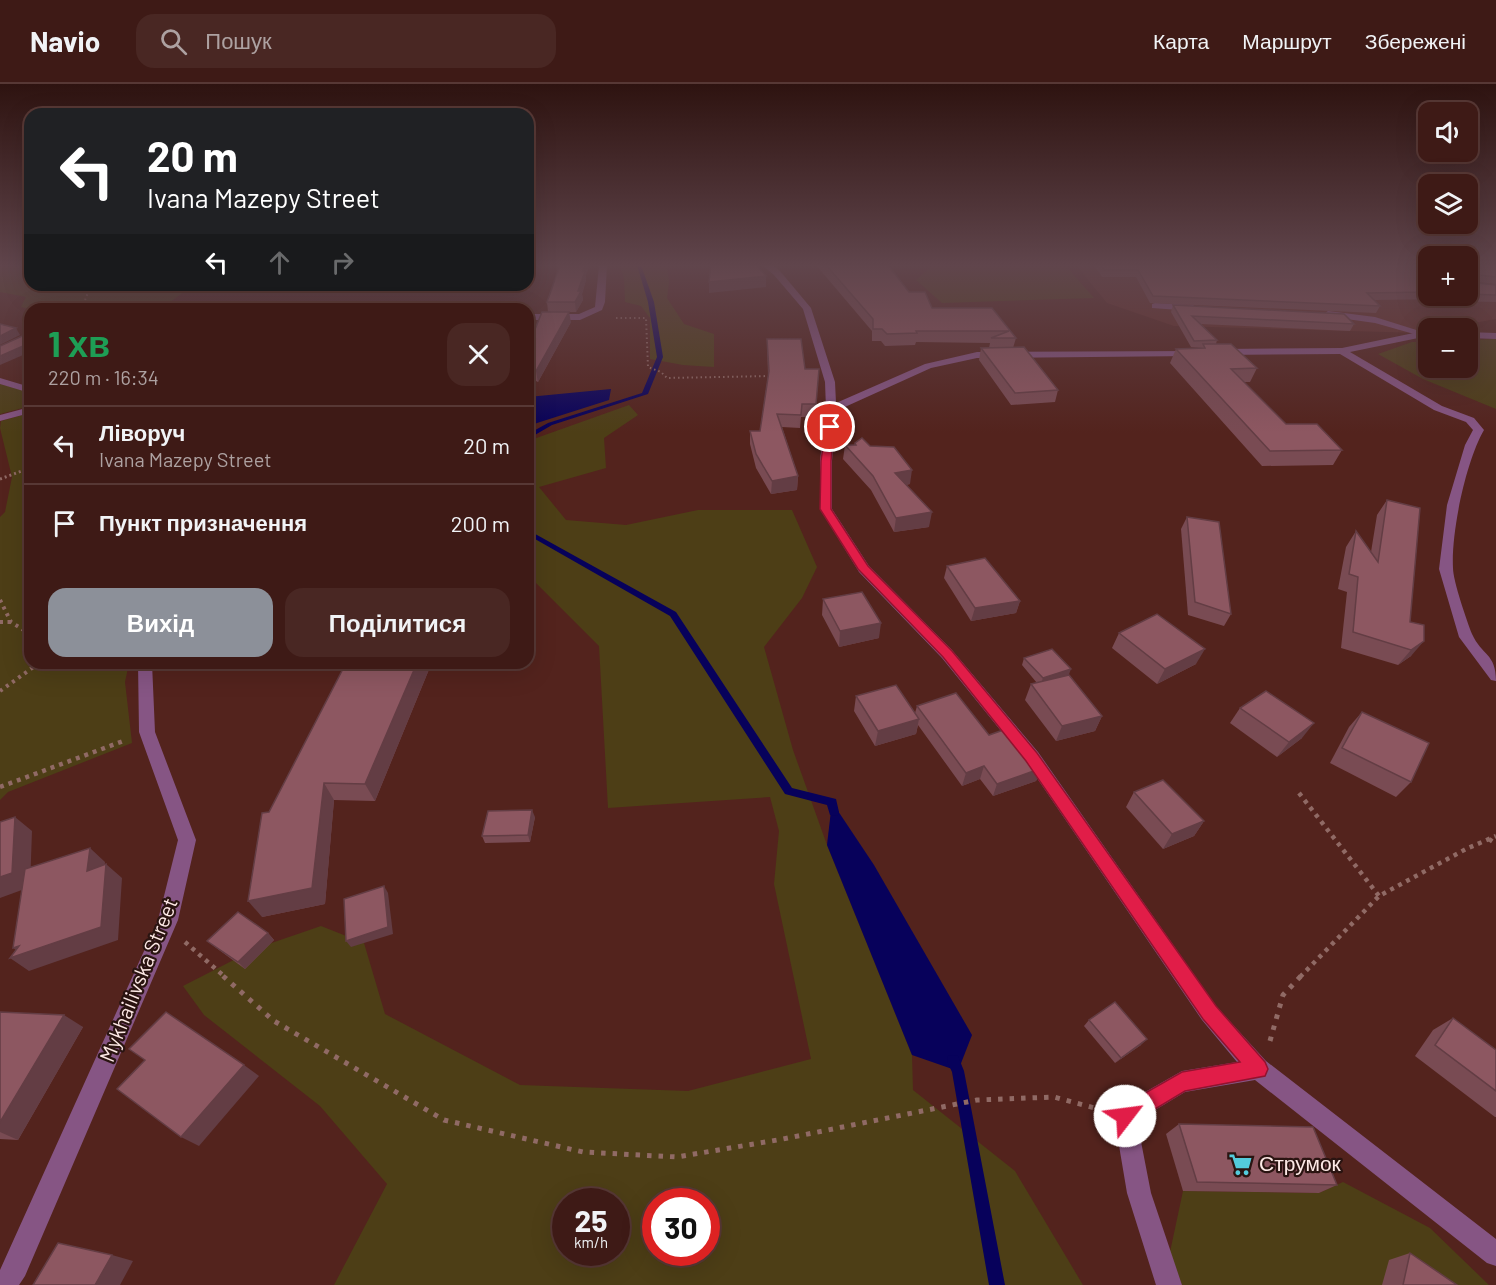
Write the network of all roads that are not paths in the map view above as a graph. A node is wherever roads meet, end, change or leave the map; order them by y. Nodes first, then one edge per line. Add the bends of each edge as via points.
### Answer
1 (811, 321) edge
2 (1384, 321) edge
3 (1418, 331) edge
4 (1418, 335) edge
5 (1478, 335) edge
6 (1496, 336) edge
7 (1342, 351) junction
8 (1210, 352) edge
9 (1198, 353) edge
10 (0, 381) edge
11 (24, 388) edge
12 (831, 409) junction
13 (24, 412) edge
14 (0, 418) edge
15 (145, 669) edge
16 (1496, 676) edge
17 (1258, 1069) junction
18 (1496, 1254) edge
19 (5, 1285) edge
20 (1169, 1285) edge

1 - 12 street via 830,382
2 - 3 street
4 - 7 street
5 - 6 street
7 - 8 street
7 - 16 street via 1438,408 1470,420 1479,430 1470,445 1453,505 1446,569 1466,637
9 - 12 street via 977,355 928,366
10 - 11 street
12 - 17 street via 826,509 864,569 947,654 1032,757 1209,1013
13 - 14 street
15 - 19 street, Mykhailivska Street via 147,732 187,840 168,920
17 - 18 street
17 - 20 street via 1182,1082 1125,1116 1138,1193

